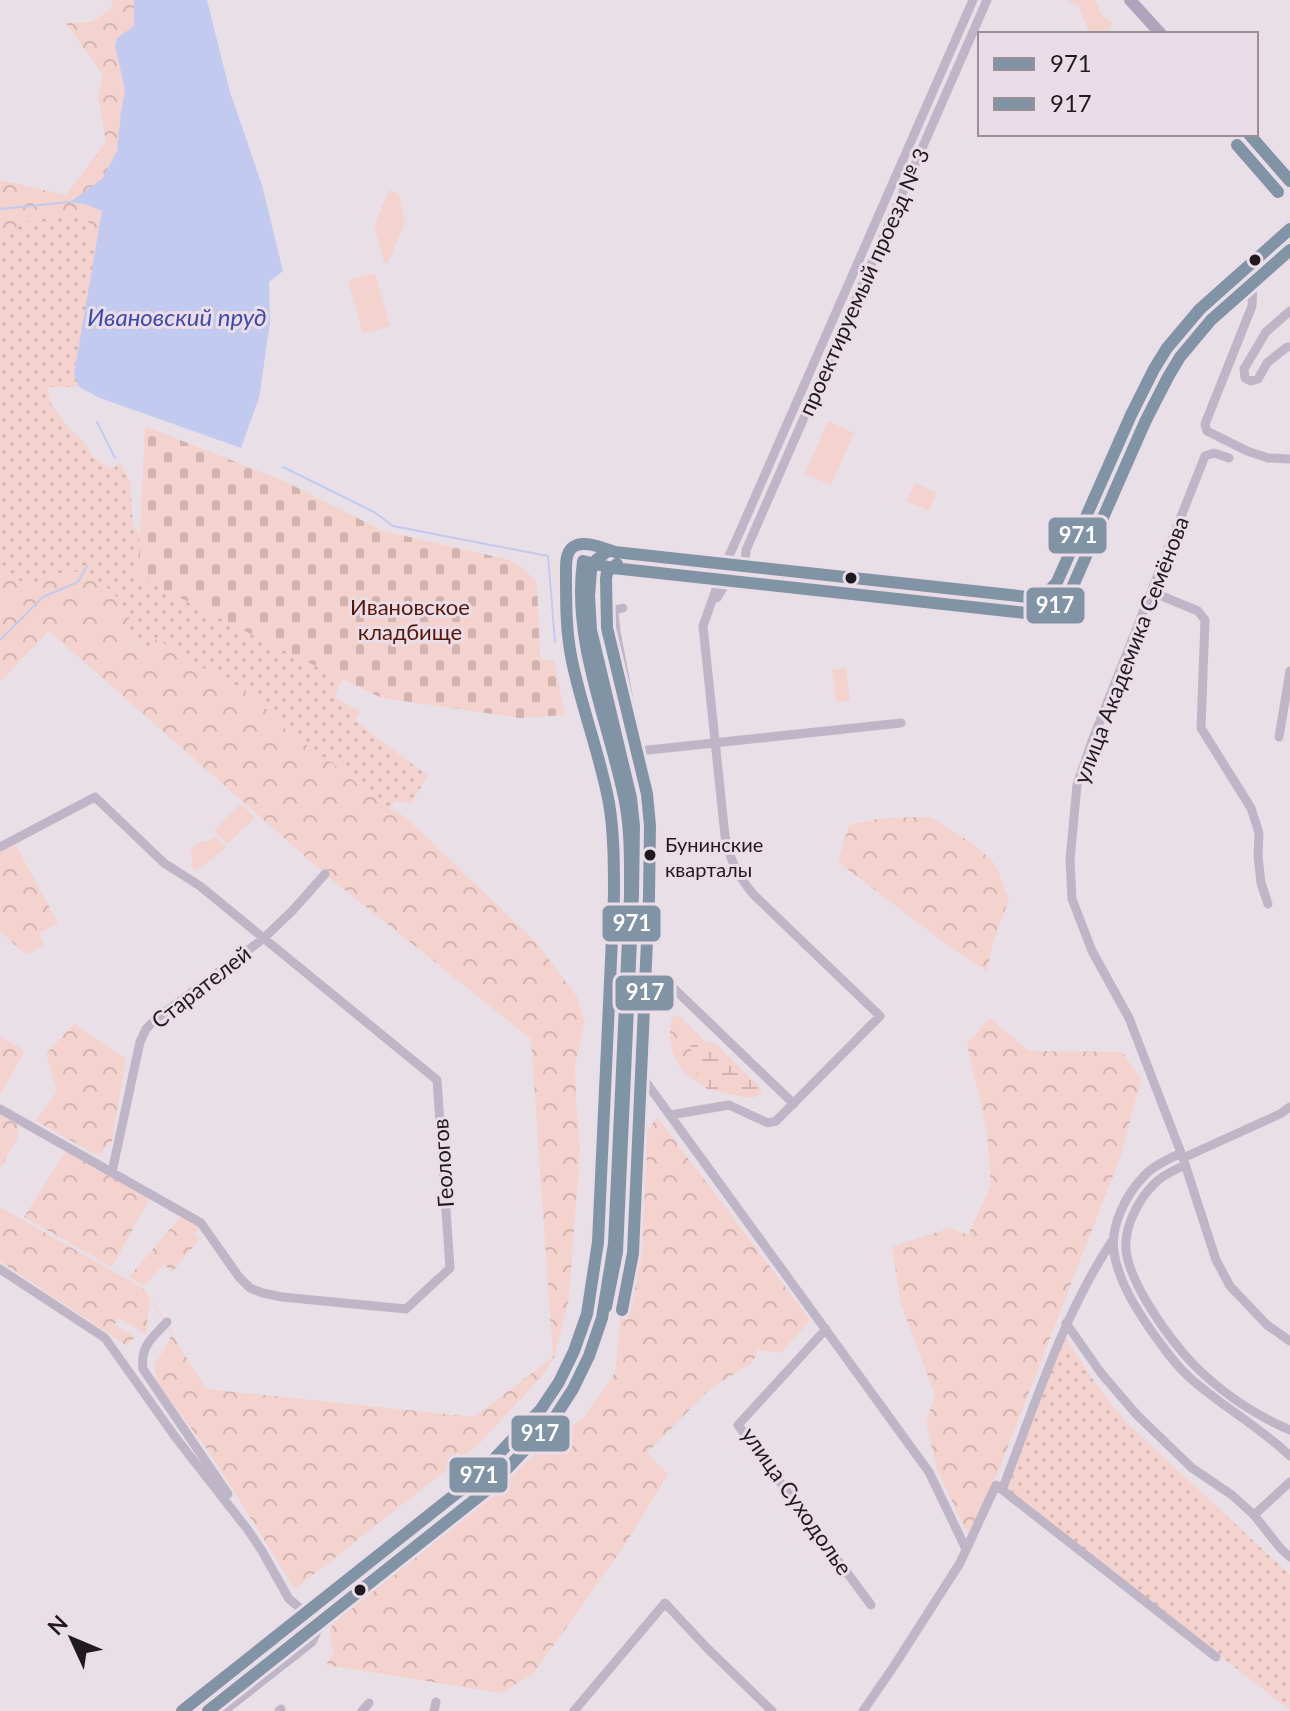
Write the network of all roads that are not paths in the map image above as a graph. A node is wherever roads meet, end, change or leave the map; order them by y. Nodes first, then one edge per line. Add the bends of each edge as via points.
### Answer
1 (973, 0) edge
2 (987, 0) edge
3 (1130, 0) edge
4 (1140, 0) edge
5 (1159, 32) edge
6 (1169, 32) edge
7 (1258, 132) edge
8 (1251, 136) edge
9 (1290, 168) edge
10 (1290, 181) edge
11 (1290, 229) edge
12 (1249, 266) junction
13 (1290, 311) edge
14 (1290, 347) edge
15 (1229, 458) dead end
16 (1290, 459) edge
17 (580, 545) junction
18 (608, 551) junction
19 (732, 564) junction
20 (591, 569) junction
21 (1152, 592) junction
22 (623, 608) dead end
23 (1290, 671) edge
24 (901, 723) dead end
25 (1279, 737) dead end
26 (715, 743) junction
27 (0, 847) edge
28 (325, 874) dead end
29 (1268, 904) dead end
30 (263, 939) junction
31 (666, 981) dead end
32 (627, 1035) junction
33 (648, 1085) junction
34 (625, 1095) junction
35 (794, 1104) junction
36 (1290, 1107) edge
37 (0, 1109) edge
38 (670, 1115) junction
39 (1183, 1159) junction
40 (112, 1172) junction
41 (1115, 1238) junction
42 (0, 1269) edge
43 (167, 1322) dead end
44 (1066, 1323) junction
45 (826, 1329) junction
46 (1290, 1341) edge
47 (1290, 1430) edge
48 (1290, 1456) edge
49 (477, 1477) junction
50 (1290, 1482) edge
51 (1002, 1490) junction
52 (229, 1506) junction
53 (1254, 1515) junction
54 (966, 1549) junction
55 (1290, 1557) edge
56 (340, 1585) junction
57 (871, 1605) dead end
58 (305, 1612) junction
59 (319, 1629) junction
60 (1216, 1657) dead end
61 (577, 1707) edge
62 (182, 1711) edge
63 (224, 1711) edge
64 (589, 1711) edge
65 (772, 1711) edge
66 (863, 1711) edge

1 - 19 street, проектируемый проезд № 3 via 728,558
2 - 19 street, проектируемый проезд № 3 via 746,550
3 - 5 main road
4 - 6 main road
7 - 9 main road
8 - 10 main road
11 - 12 main road
12 - 16 street via 1252,306 1205,428 1247,451
12 - 19 main road via 1193,317 1160,360 1052,591 1028,597
13 - 14 street via 1266,332 1244,369 1245,378 1258,379 1267,363
15 - 21 street, улица Академика Семёнова via 1205,456
17 - 18 main road
17 - 20 street via 590,553
17 - 49 main road via 570,551 566,570 567,636 609,804 614,853 598,1242 587,1314 559,1382
18 - 19 main road
18 - 20 main road
19 - 26 street via 703,626
20 - 32 main road via 591,630 634,826
21 - 29 street via 1198,611 1205,620 1201,728 1251,808
21 - 39 street, улица Академика Семёнова via 1077,785 1072,899 1092,951 1129,1018
22 - 26 street via 614,612 616,632 639,751
23 - 25 street
24 - 26 street
26 - 35 street via 726,844 740,876 880,1016
27 - 30 street, Геологов via 95,797 164,863
28 - 30 street, Старателей
30 - 40 street, Старателей via 146,1029
30 - 40 street, Геологов via 437,1080 450,1268 406,1309 263,1293 239,1277 201,1223
31 - 35 street
32 - 33 street via 634,1062
32 - 34 main road
33 - 34 street via 635,1081
33 - 38 street
34 - 49 main road via 617,1252 603,1322 587,1360 549,1416
35 - 38 street via 772,1123 729,1105
36 - 39 street
37 - 40 street, Геологов
38 - 45 street
39 - 41 street via 1162,1162 1145,1174 1120,1212
39 - 46 street, улица Академика Семёнова via 1208,1240 1230,1286
39 - 47 street via 1154,1183 1132,1217 1126,1250 1133,1274 1151,1308 1195,1366 1241,1403
41 - 44 street
41 - 48 street via 1122,1279 1169,1355
42 - 52 street via 105,1338
43 - 52 street via 144,1348 143,1369 233,1502
44 - 51 street
44 - 53 street via 1137,1415 1192,1468
45 - 54 street via 929,1472
45 - 57 street, улица Суходолье via 738,1425
49 - 56 main road
50 - 53 street
51 - 54 street via 996,1485
51 - 60 street
52 - 58 street via 289,1599
53 - 55 street
54 - 66 street
56 - 58 main road
56 - 59 street
58 - 59 street
58 - 62 main road
59 - 63 street via 312,1642
61 - 64 street
61 - 65 street via 665,1603

